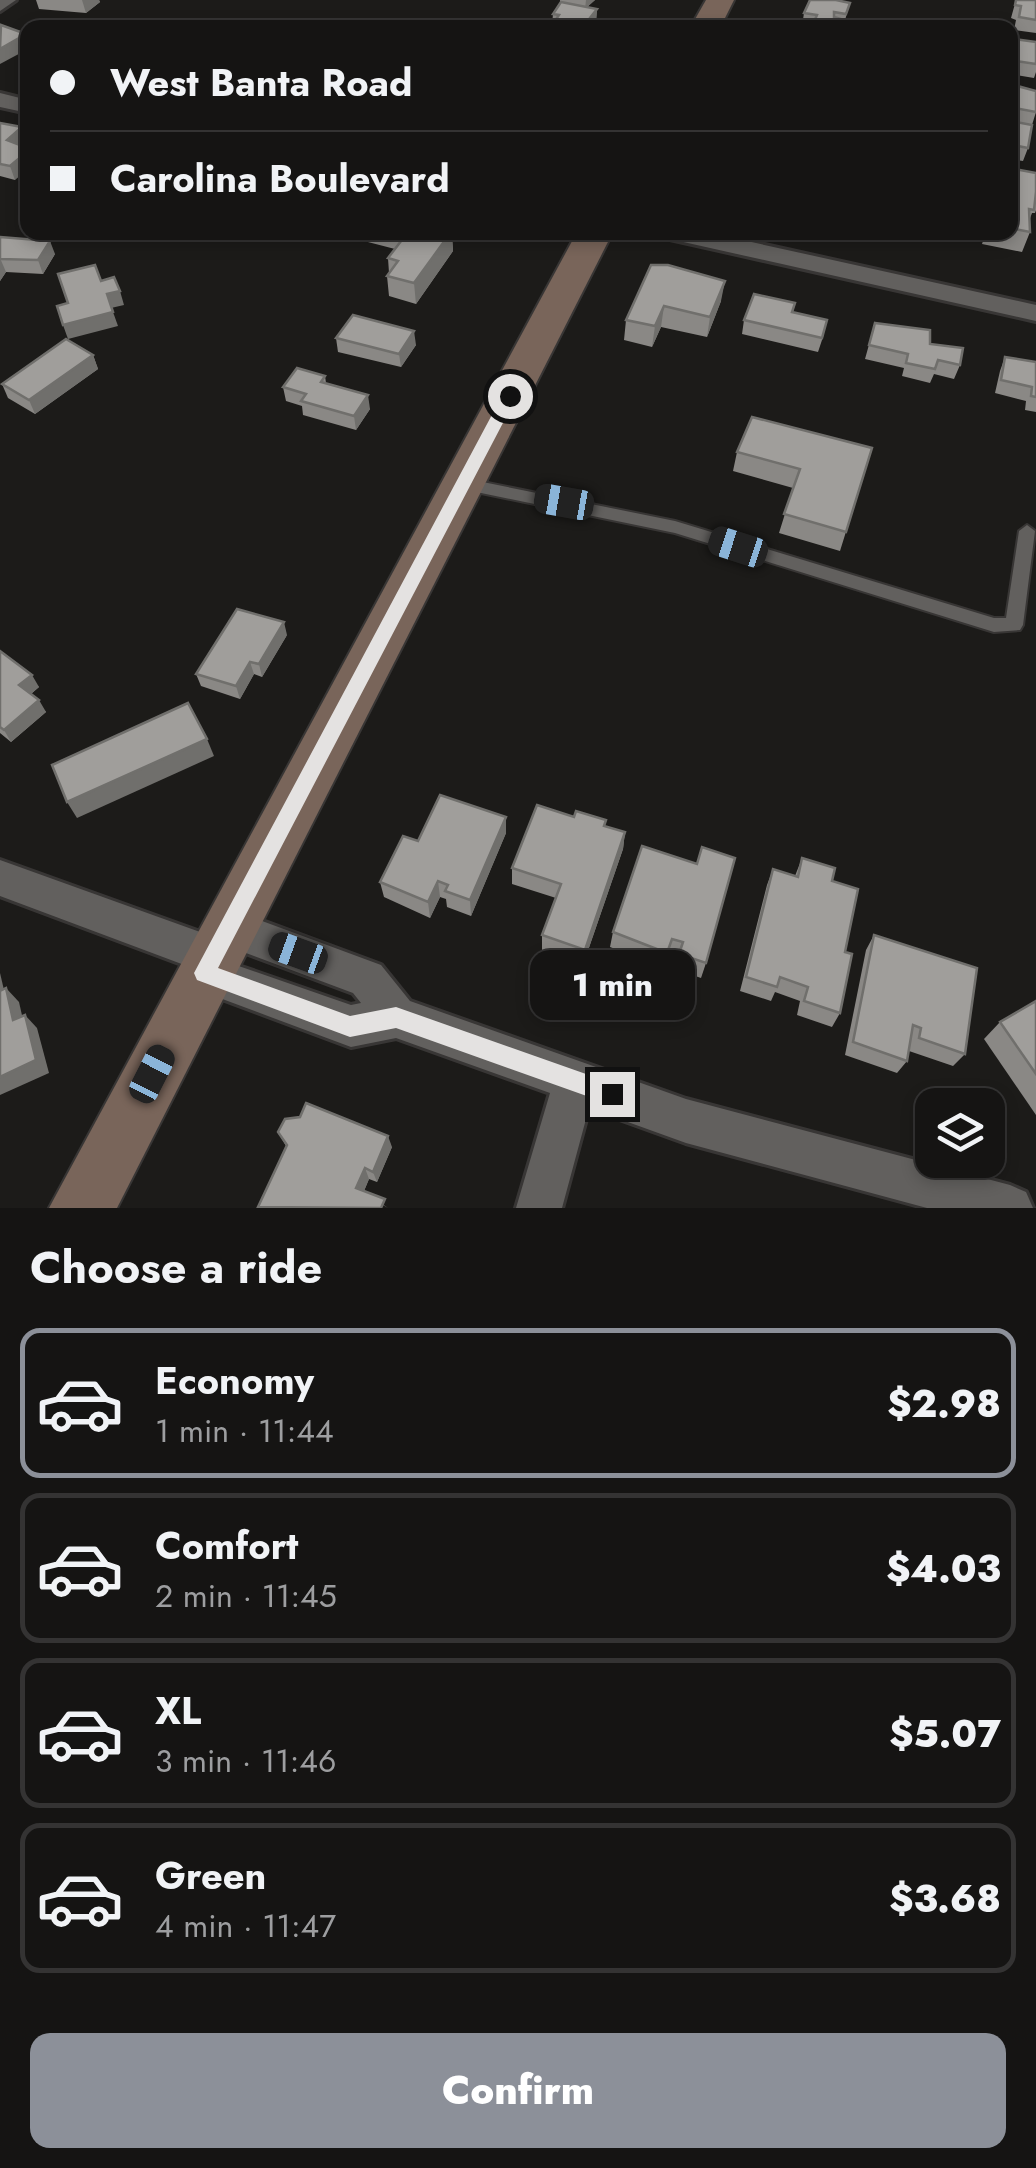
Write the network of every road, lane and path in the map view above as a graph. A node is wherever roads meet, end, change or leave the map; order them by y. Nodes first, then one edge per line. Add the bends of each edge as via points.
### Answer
1 (6, 0) edge
2 (0, 5) edge
3 (592, 240) edge
4 (707, 240) edge
5 (1036, 312) edge
6 (462, 484) junction
7 (1027, 531) dead end
8 (0, 878) edge
9 (216, 952) junction
10 (575, 1081) junction
11 (82, 1208) edge
12 (539, 1208) edge
13 (1010, 1208) edge

1 - 2 street
3 - 6 street
4 - 5 street
6 - 7 lane via 675,527 994,625 1014,625
6 - 9 street
8 - 9 street
9 - 10 street via 350,1026 396,1017
9 - 11 street
10 - 12 street
10 - 13 street via 686,1120

